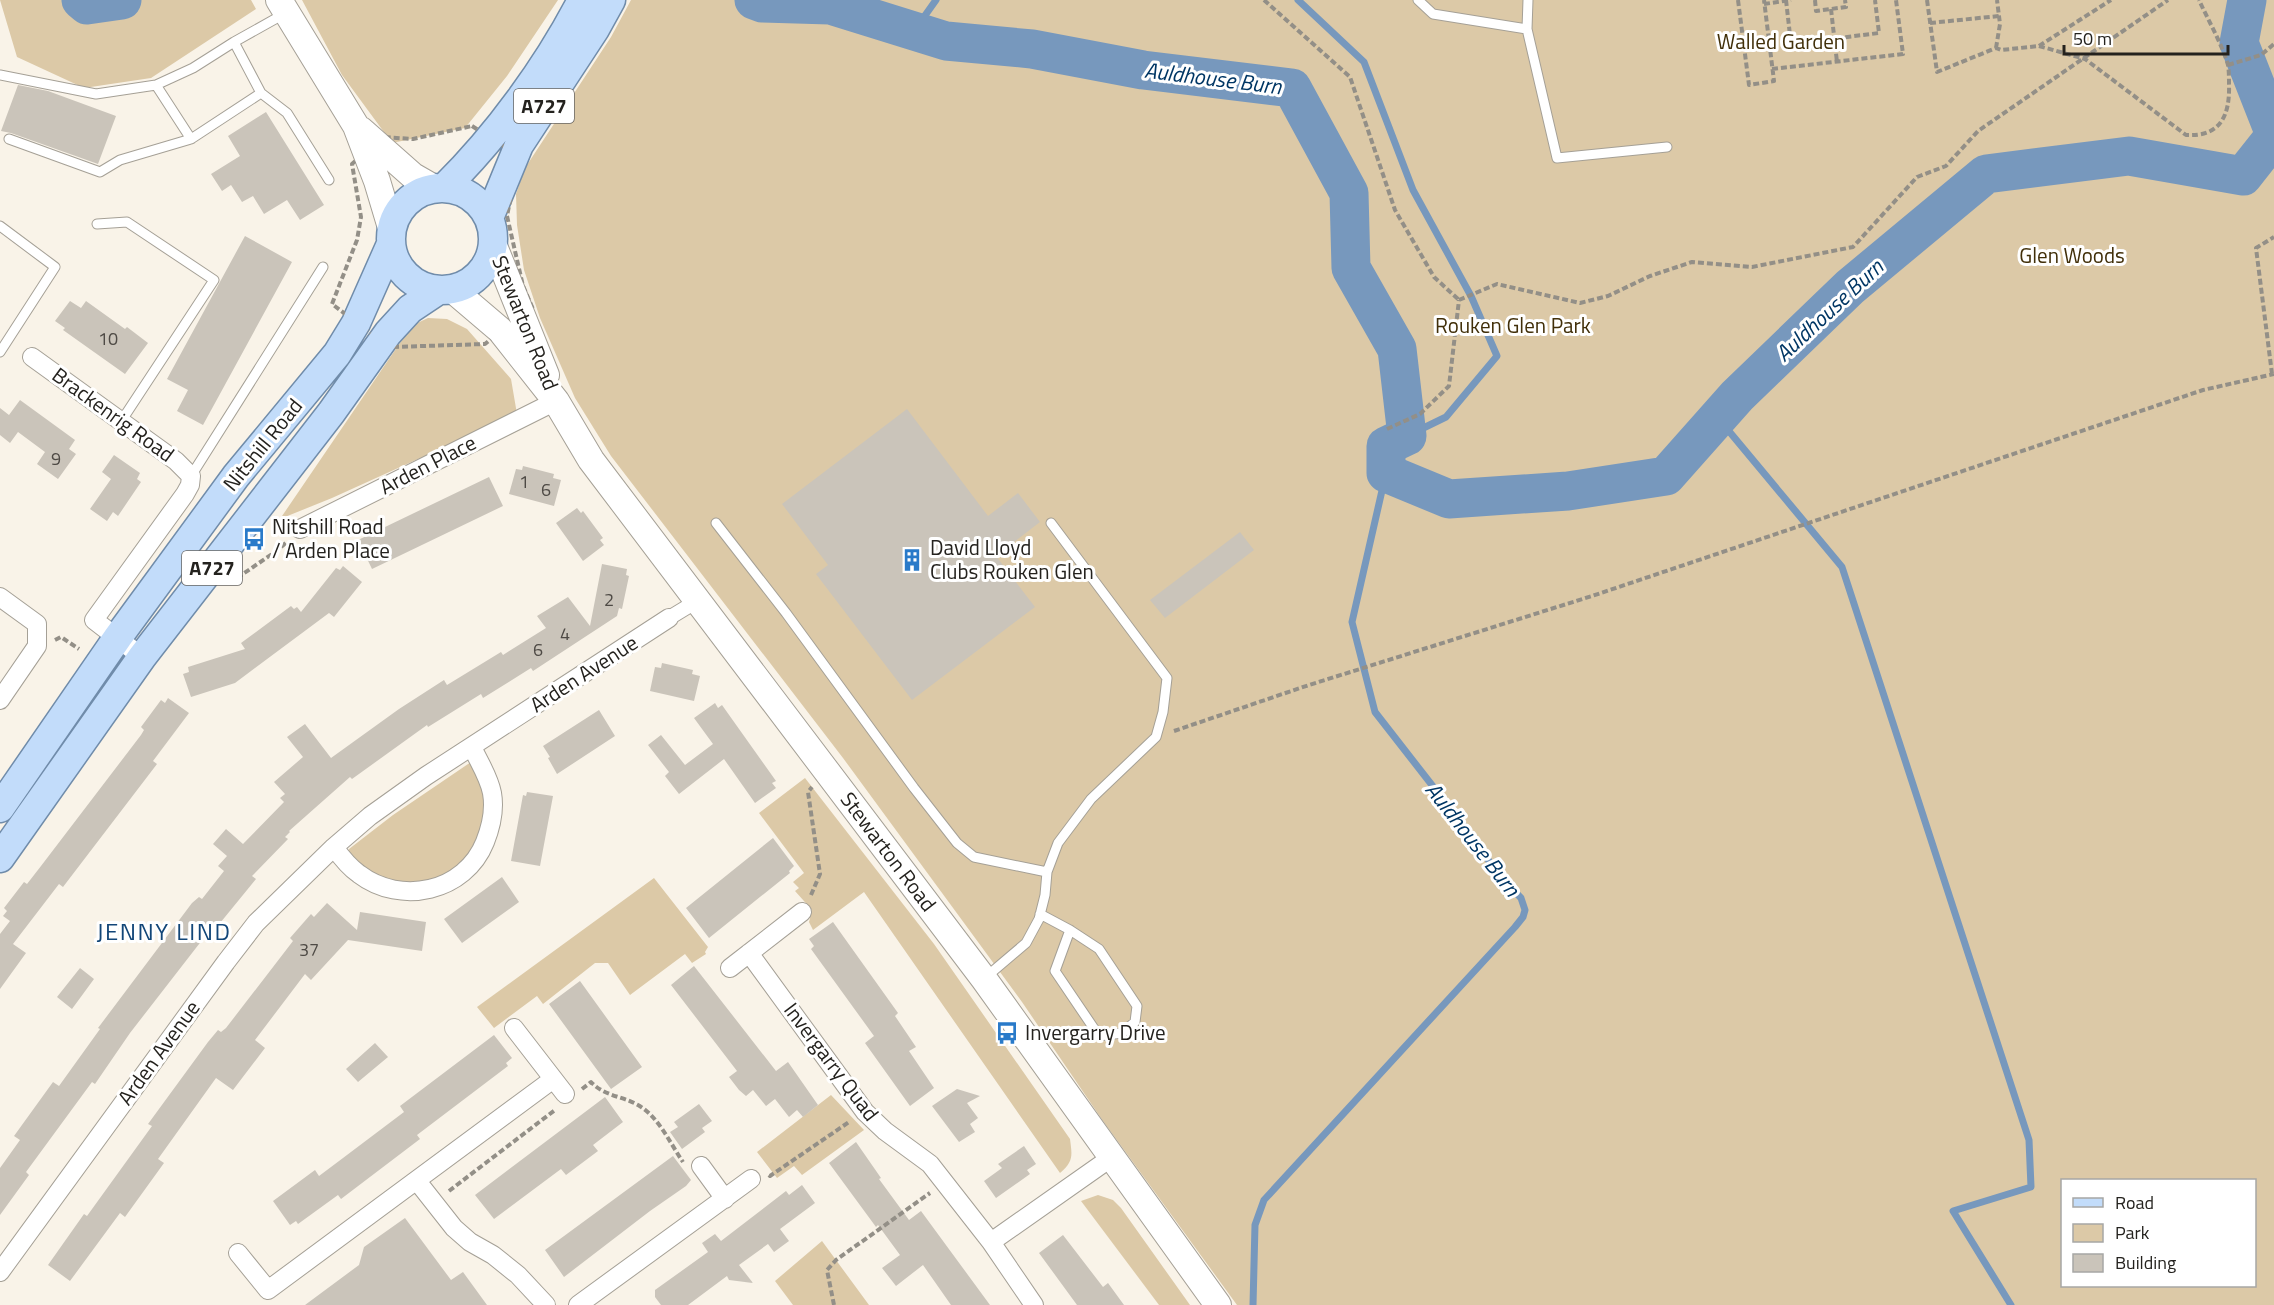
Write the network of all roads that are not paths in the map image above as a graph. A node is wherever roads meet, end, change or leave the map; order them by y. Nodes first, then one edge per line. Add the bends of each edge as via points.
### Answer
1 (582, 0) edge
2 (611, 0) edge
3 (1418, 0) edge
4 (1528, 0) edge
5 (283, 6) edge
6 (1527, 29) junction
7 (234, 42) junction
8 (1, 72) edge
9 (156, 85) junction
10 (261, 93) junction
11 (9, 139) dead end
12 (191, 139) junction
13 (1667, 147) dead end
14 (371, 148) junction
15 (329, 180) dead end
16 (439, 188) junction
17 (489, 218) junction
18 (97, 224) dead end
19 (0, 226) edge
20 (392, 237) junction
21 (494, 246) junction
22 (323, 267) dead end
23 (445, 290) junction
24 (0, 352) edge
25 (32, 357) dead end
26 (556, 401) junction
27 (122, 420) junction
28 (191, 476) junction
29 (716, 523) dead end
30 (1051, 523) dead end
31 (300, 529) dead end
32 (0, 597) edge
33 (697, 601) junction
34 (669, 618) joint
35 (118, 637) junction
36 (142, 657) junction
37 (0, 700) edge
38 (472, 747) junction
39 (0, 808) edge
40 (334, 848) junction
41 (0, 858) edge
42 (1047, 872) junction
43 (802, 912) road end
44 (1040, 914) junction
45 (1070, 930) junction
46 (749, 953) junction
47 (730, 968) dead end
48 (984, 979) junction
49 (514, 1028) dead end
50 (552, 1080) junction
51 (567, 1098) road end
52 (1112, 1157) junction
53 (701, 1166) road end
54 (752, 1179) road end
55 (417, 1182) junction
56 (725, 1199) junction
57 (991, 1242) junction
58 (238, 1253) dead end
59 (0, 1272) edge
60 (546, 1305) edge
61 (578, 1305) edge
62 (1034, 1305) edge
63 (1218, 1305) edge

1 - 16 main road, A727 via 551,54 490,137
2 - 17 main road, A727 via 514,154
3 - 6 lane via 1433,14
4 - 6 lane
5 - 7 lane
5 - 14 main road
6 - 13 lane via 1557,158
7 - 9 lane
7 - 10 lane
8 - 9 lane via 96,93
9 - 12 lane
10 - 12 lane
10 - 15 lane via 287,113
11 - 12 lane via 100,172 120,160
14 - 16 main road
14 - 20 main road
16 - 17 main road via 462,191 476,200
16 - 20 main road via 406,203 397,216
17 - 21 main road
18 - 27 lane via 128,222 214,280
19 - 24 lane via 55,267
20 - 23 main road via 401,270 420,286
20 - 35 main road, Nitshill Road / A727 via 356,323 337,354 236,476
21 - 23 main road via 479,275 467,285
21 - 26 main road, Stewarton Road
22 - 28 lane
23 - 26 main road, Stewarton Road via 500,330
23 - 36 main road, Nitshill Road / A727 via 410,309 382,342 332,413
25 - 27 street, Brackenrig Road
26 - 31 street, Arden Place
26 - 33 main road, Stewarton Road via 591,460
27 - 28 street, Brackenrig Road via 186,468
28 - 35 street, Nitshill Road via 185,494 94,620
29 - 42 lane via 957,843 974,857
30 - 42 lane via 1167,678 1156,737 1091,799 1058,843
32 - 37 street via 38,624 37,646
33 - 34 street, Arden Avenue
33 - 48 main road, Stewarton Road
34 - 38 street, Arden Avenue
35 - 36 street, Nitshill Road
35 - 39 main road, Nitshill Road / A727
36 - 41 main road, Nitshill Road / A727
38 - 40 street, Arden Avenue via 370,816
38 - 40 street via 488,778 492,819 477,858 456,879 421,891 388,889 360,875
40 - 59 street, Arden Avenue via 256,923
42 - 44 lane
43 - 46 street
44 - 45 lane
44 - 48 lane via 1026,944
45 - 45 lane via 1099,949 1137,1006 1135,1022 1122,1033 1099,1036 1055,971
46 - 47 street
46 - 57 street, Invergarry Quad via 865,1112 918,1153 946,1182
48 - 52 main road, Stewarton Road
49 - 50 street
50 - 51 street
50 - 55 street
52 - 57 street
52 - 63 main road, Stewarton Road
53 - 56 street
54 - 56 street
55 - 58 street via 268,1290
55 - 60 street via 454,1228 518,1275
56 - 61 street
57 - 62 street

